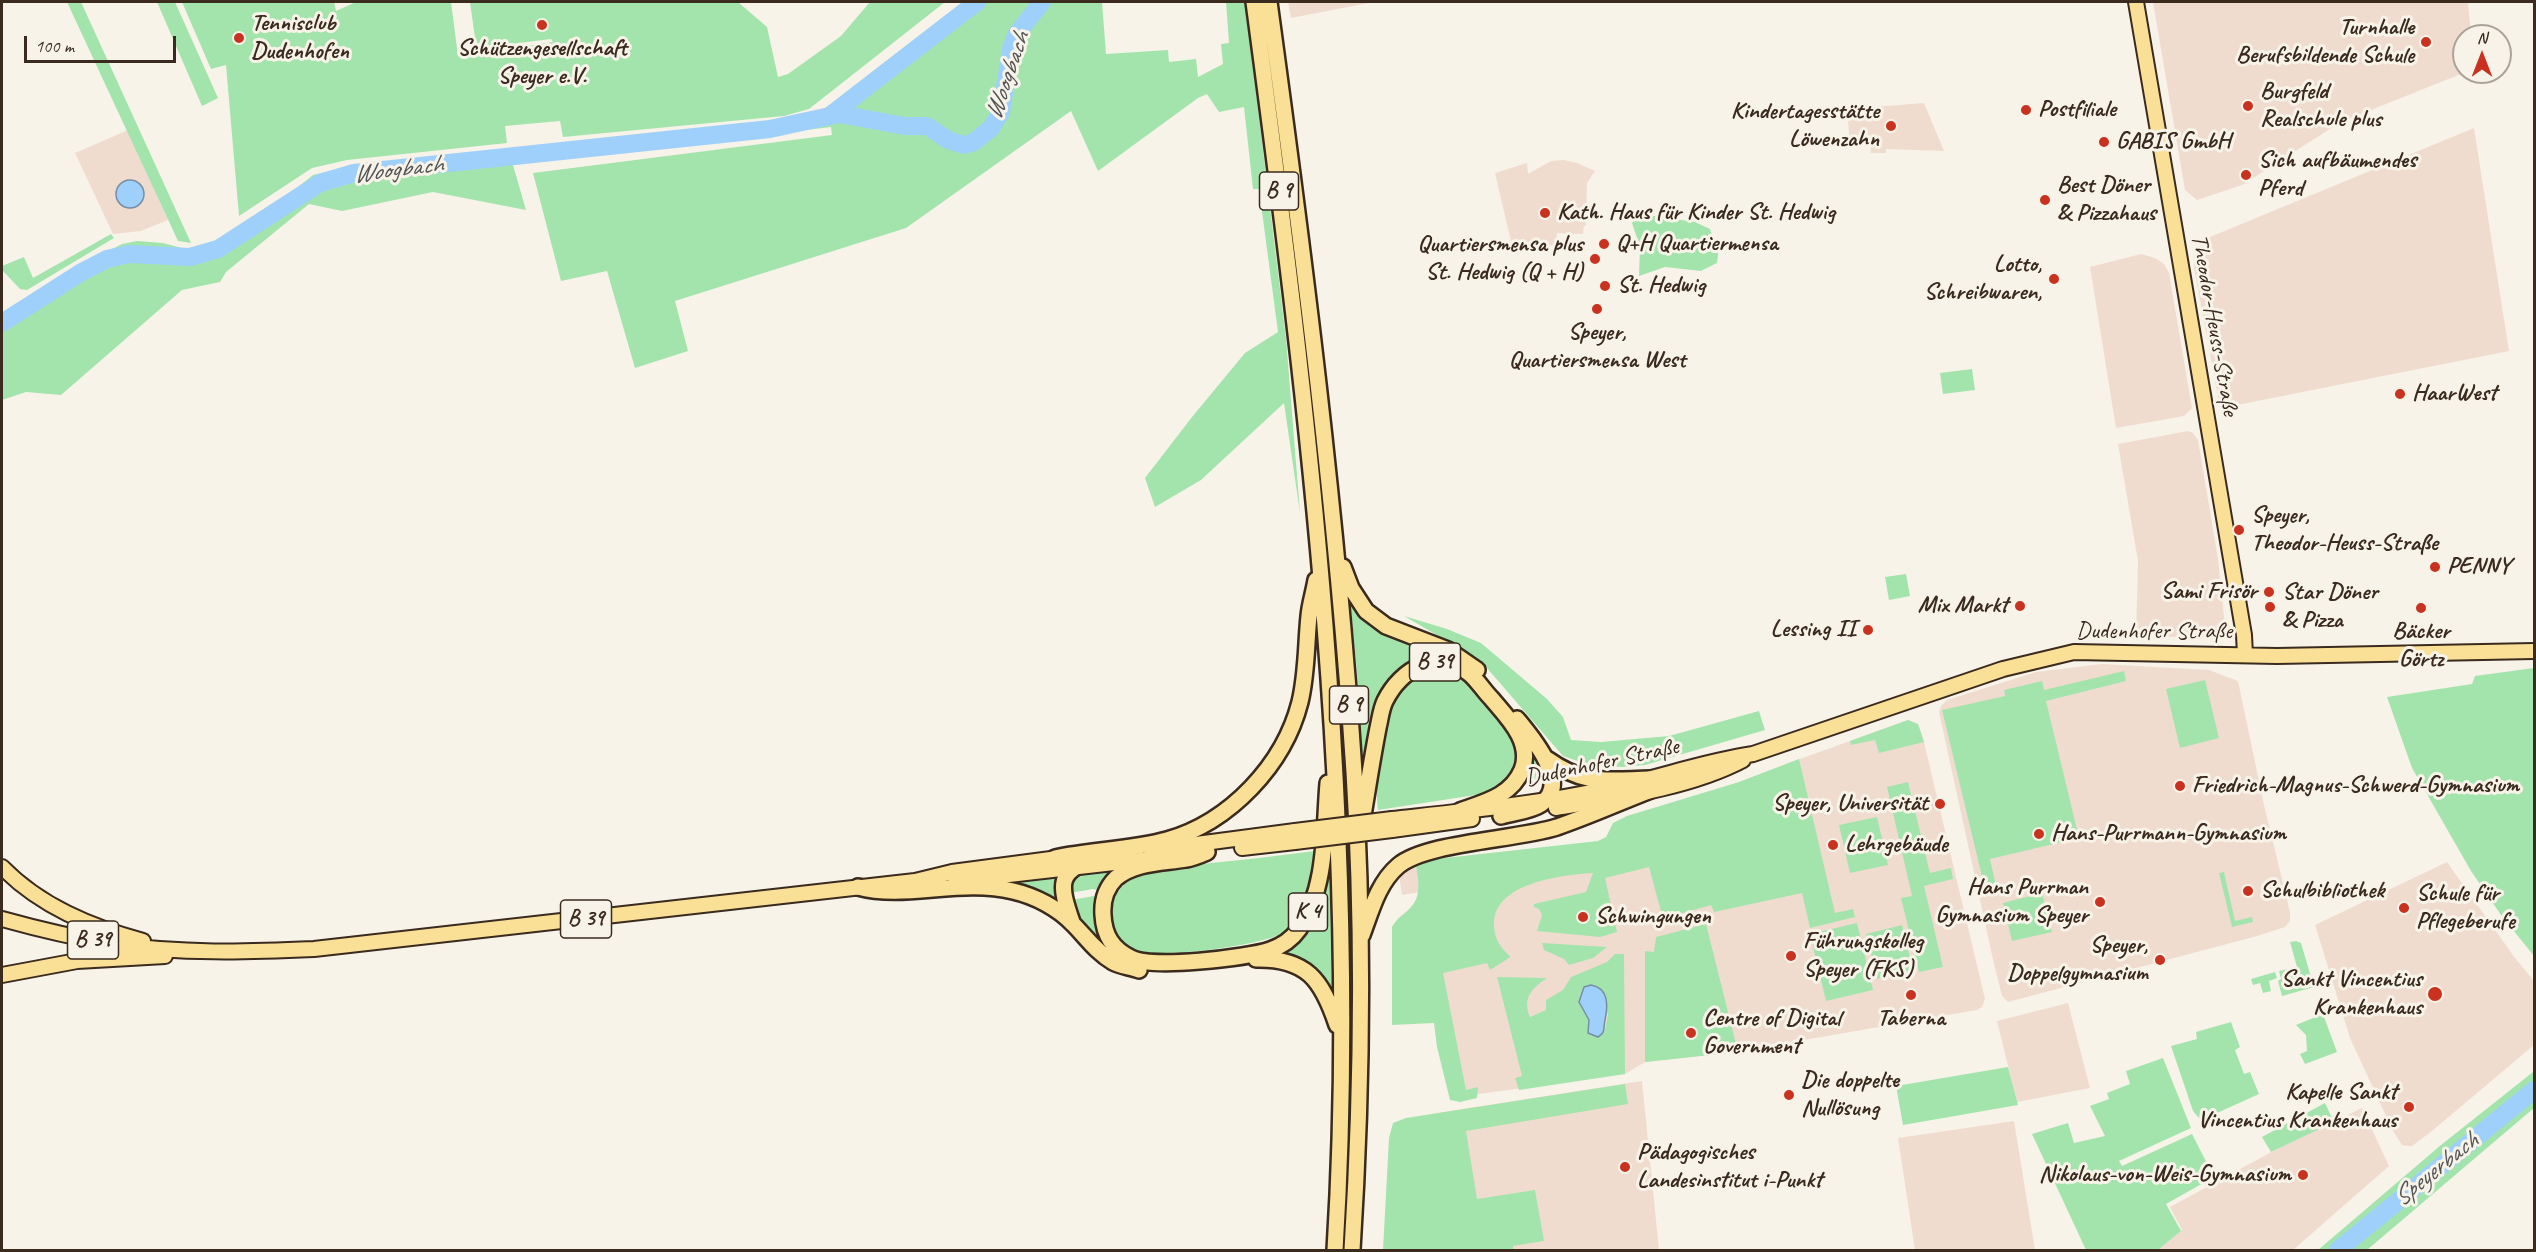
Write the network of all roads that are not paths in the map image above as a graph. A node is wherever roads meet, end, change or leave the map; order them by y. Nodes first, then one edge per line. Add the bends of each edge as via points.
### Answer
1 (1254, 2) edge
2 (1269, 2) edge
3 (2136, 2) edge
4 (1336, 549) junction
5 (1320, 563) junction
6 (2535, 651) edge
7 (2245, 655) junction
8 (1332, 730) junction
9 (1547, 759) junction
10 (1651, 784) junction
11 (1545, 801) junction
12 (1460, 811) junction
13 (1501, 816) junction
14 (1392, 825) junction
15 (1295, 836) junction
16 (1207, 852) junction
17 (1107, 854) junction
18 (1055, 858) junction
19 (1357, 861) junction
20 (2, 867) edge
21 (1070, 869) junction
22 (953, 880) junction
23 (858, 887) joint
24 (2, 919) edge
25 (1073, 924) junction
26 (1359, 943) junction
27 (186, 950) junction
28 (239, 951) junction
29 (2, 975) edge
30 (1341, 1036) junction
31 (1335, 1251) edge
32 (1352, 1251) edge

1 - 5 highway, B 9 via 1289,269
2 - 4 highway, B 9
3 - 7 main road, Theodor-Heuss-Straße
4 - 9 highway, B 9 via 1351,588 1366,611 1386,626 1448,650 1474,666
4 - 19 highway, B 9
5 - 8 highway, B 9
5 - 18 highway, B 39 via 1309,614 1300,703 1274,761 1247,792 1206,824 1178,836
6 - 7 main road, Dudenhofer Straße / K 4
7 - 10 main road, Dudenhofer Straße / K 4 via 2074,652 2003,669 1753,754 1723,759
8 - 16 highway, K 4 via 1318,882 1305,919 1290,940 1269,951 1177,962 1142,963 1120,952 1106,933 1102,906 1115,879 1128,870
8 - 30 highway, B 9 via 1341,898
9 - 10 highway, B 9 via 1592,780
9 - 11 highway, B 9 via 1551,789
10 - 11 main road, Dudenhofer Straße / K 4
10 - 13 main road, Dudenhofer Straße / K 4 via 1583,804
10 - 26 highway, K 4 via 1557,827 1413,856 1387,878
11 - 12 main road, Dudenhofer Straße / K 4
11 - 13 highway
12 - 14 main road, B 39
12 - 19 highway, B 39 via 1500,796 1516,782 1523,767 1523,746 1515,727 1469,673 1442,661 1419,665 1401,678 1384,702 1371,759
13 - 14 main road, B 39
14 - 15 main road, B 39, bridge
15 - 16 main road, B 39
15 - 17 main road, B 39
16 - 21 main road, B 39
17 - 18 main road, B 39
17 - 21 highway, B 39
18 - 22 main road, B 39
19 - 26 highway, B 9
20 - 27 main road via 34,895 73,917
21 - 22 main road, B 39
21 - 25 highway, B 39 via 1064,888
22 - 23 highway, B 39 via 875,892
22 - 25 highway, B 39 via 1013,891 1050,906
23 - 28 main road, B 39 via 376,943
24 - 27 main road, B 39 via 116,944
25 - 30 highway, B 39 via 1097,951 1115,963 1139,970 1256,959 1299,966 1321,986
26 - 32 highway, B 9 via 1359,1101
27 - 28 main road, B 39
28 - 29 main road via 88,960
30 - 31 highway, B 9

